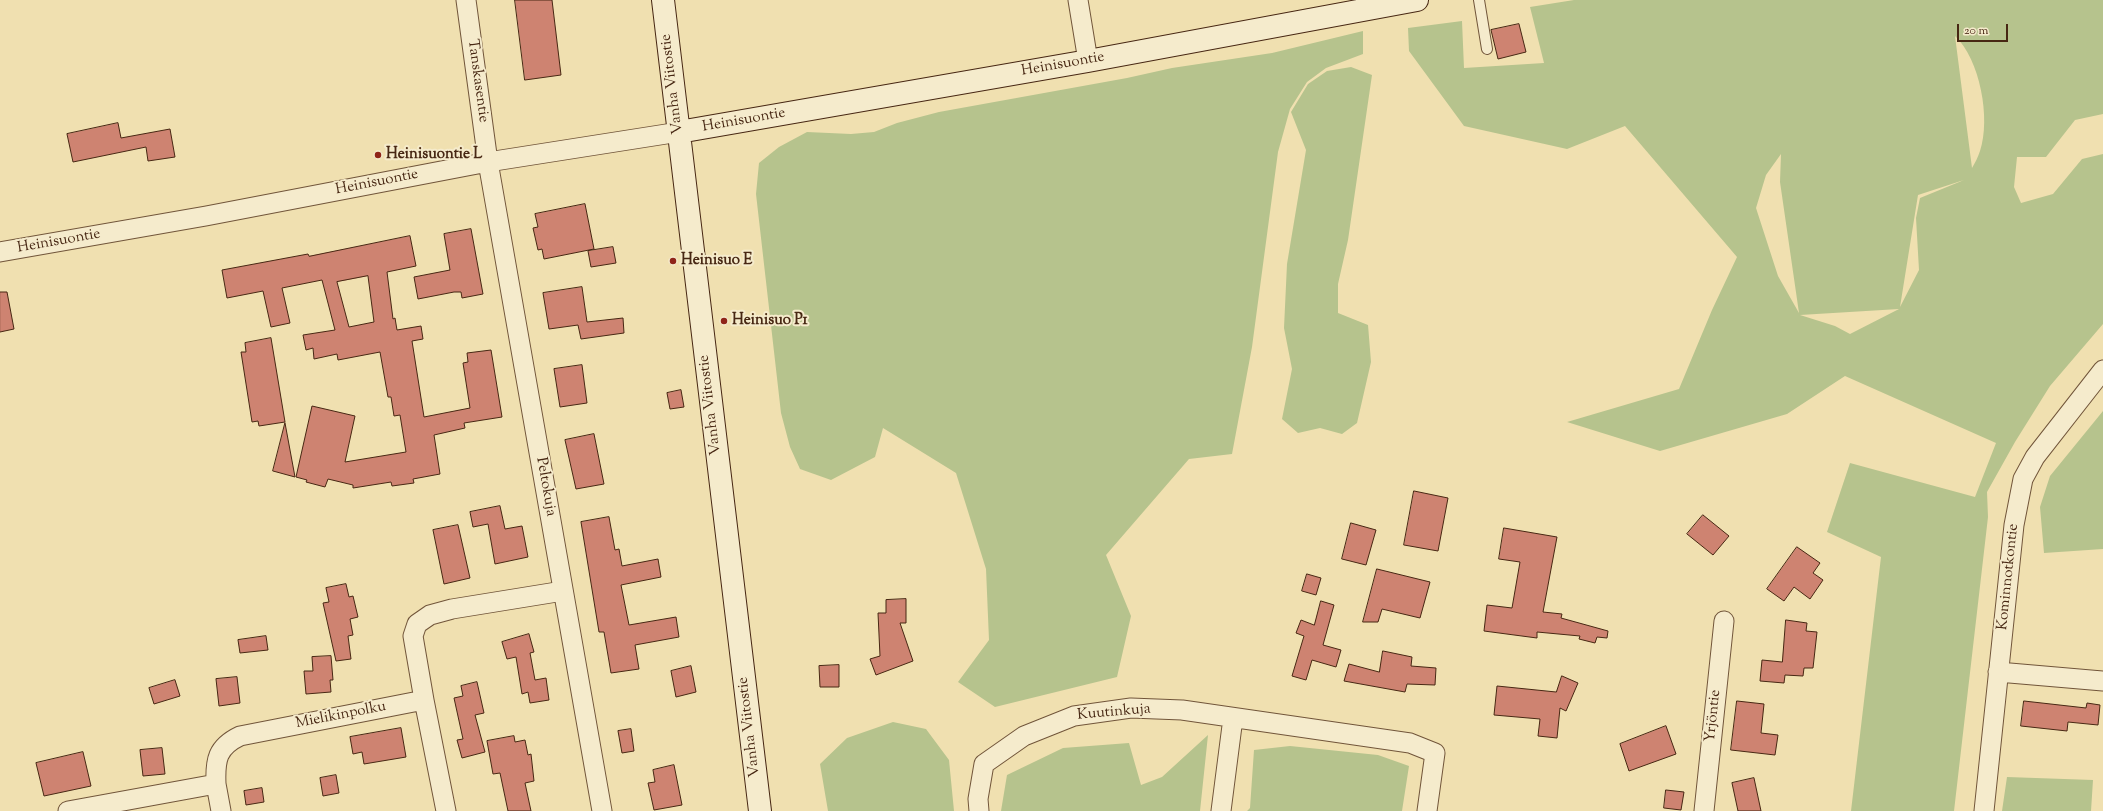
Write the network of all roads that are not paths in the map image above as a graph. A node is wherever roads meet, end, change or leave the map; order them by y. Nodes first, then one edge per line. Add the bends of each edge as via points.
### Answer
1 (466, 0) edge
2 (663, 0) edge
3 (1078, 0) edge
4 (1417, 0) edge
5 (1479, 0) edge
6 (1487, 49) dead end
7 (1088, 61) junction
8 (679, 132) junction
9 (488, 162) junction
10 (0, 252) edge
11 (2103, 370) edge
12 (563, 590) junction
13 (1724, 621) dead end
14 (1998, 672) junction
15 (2103, 681) edge
16 (424, 700) junction
17 (1233, 718) junction
18 (216, 784) junction
19 (68, 811) edge
20 (221, 811) edge
21 (446, 811) edge
22 (602, 811) edge
23 (760, 811) edge
24 (979, 811) edge
25 (1221, 811) edge
26 (1427, 811) edge
27 (1704, 811) edge
28 (1984, 811) edge

1 - 9 street, Tanskasentie
2 - 8 main road, Vanha Viitostie
3 - 7 street
4 - 7 main road, Heinisuontie
5 - 6 lane
7 - 8 main road, Heinisuontie
8 - 9 street, Heinisuontie
8 - 23 main road, Vanha Viitostie
9 - 10 street, Heinisuontie
9 - 12 street, Peltokuja
11 - 14 street, Kominnotkontie via 2035,457 2023,479 2014,525
12 - 16 street via 452,609 430,615 417,624 413,636
12 - 22 street, Peltokuja
13 - 27 street, Yrjöntie
14 - 15 street
14 - 28 street, Kominnotkontie
16 - 18 street, Mielikinpolku via 240,736 228,742 219,753 215,767
16 - 21 street
17 - 24 street, Kuutinkuja via 1182,710 1131,708 1074,716 1024,736 984,764 978,799
17 - 25 street
17 - 26 street, Kuutinkuja via 1410,743 1435,753
18 - 19 street
18 - 20 street, Mielikinpolku

